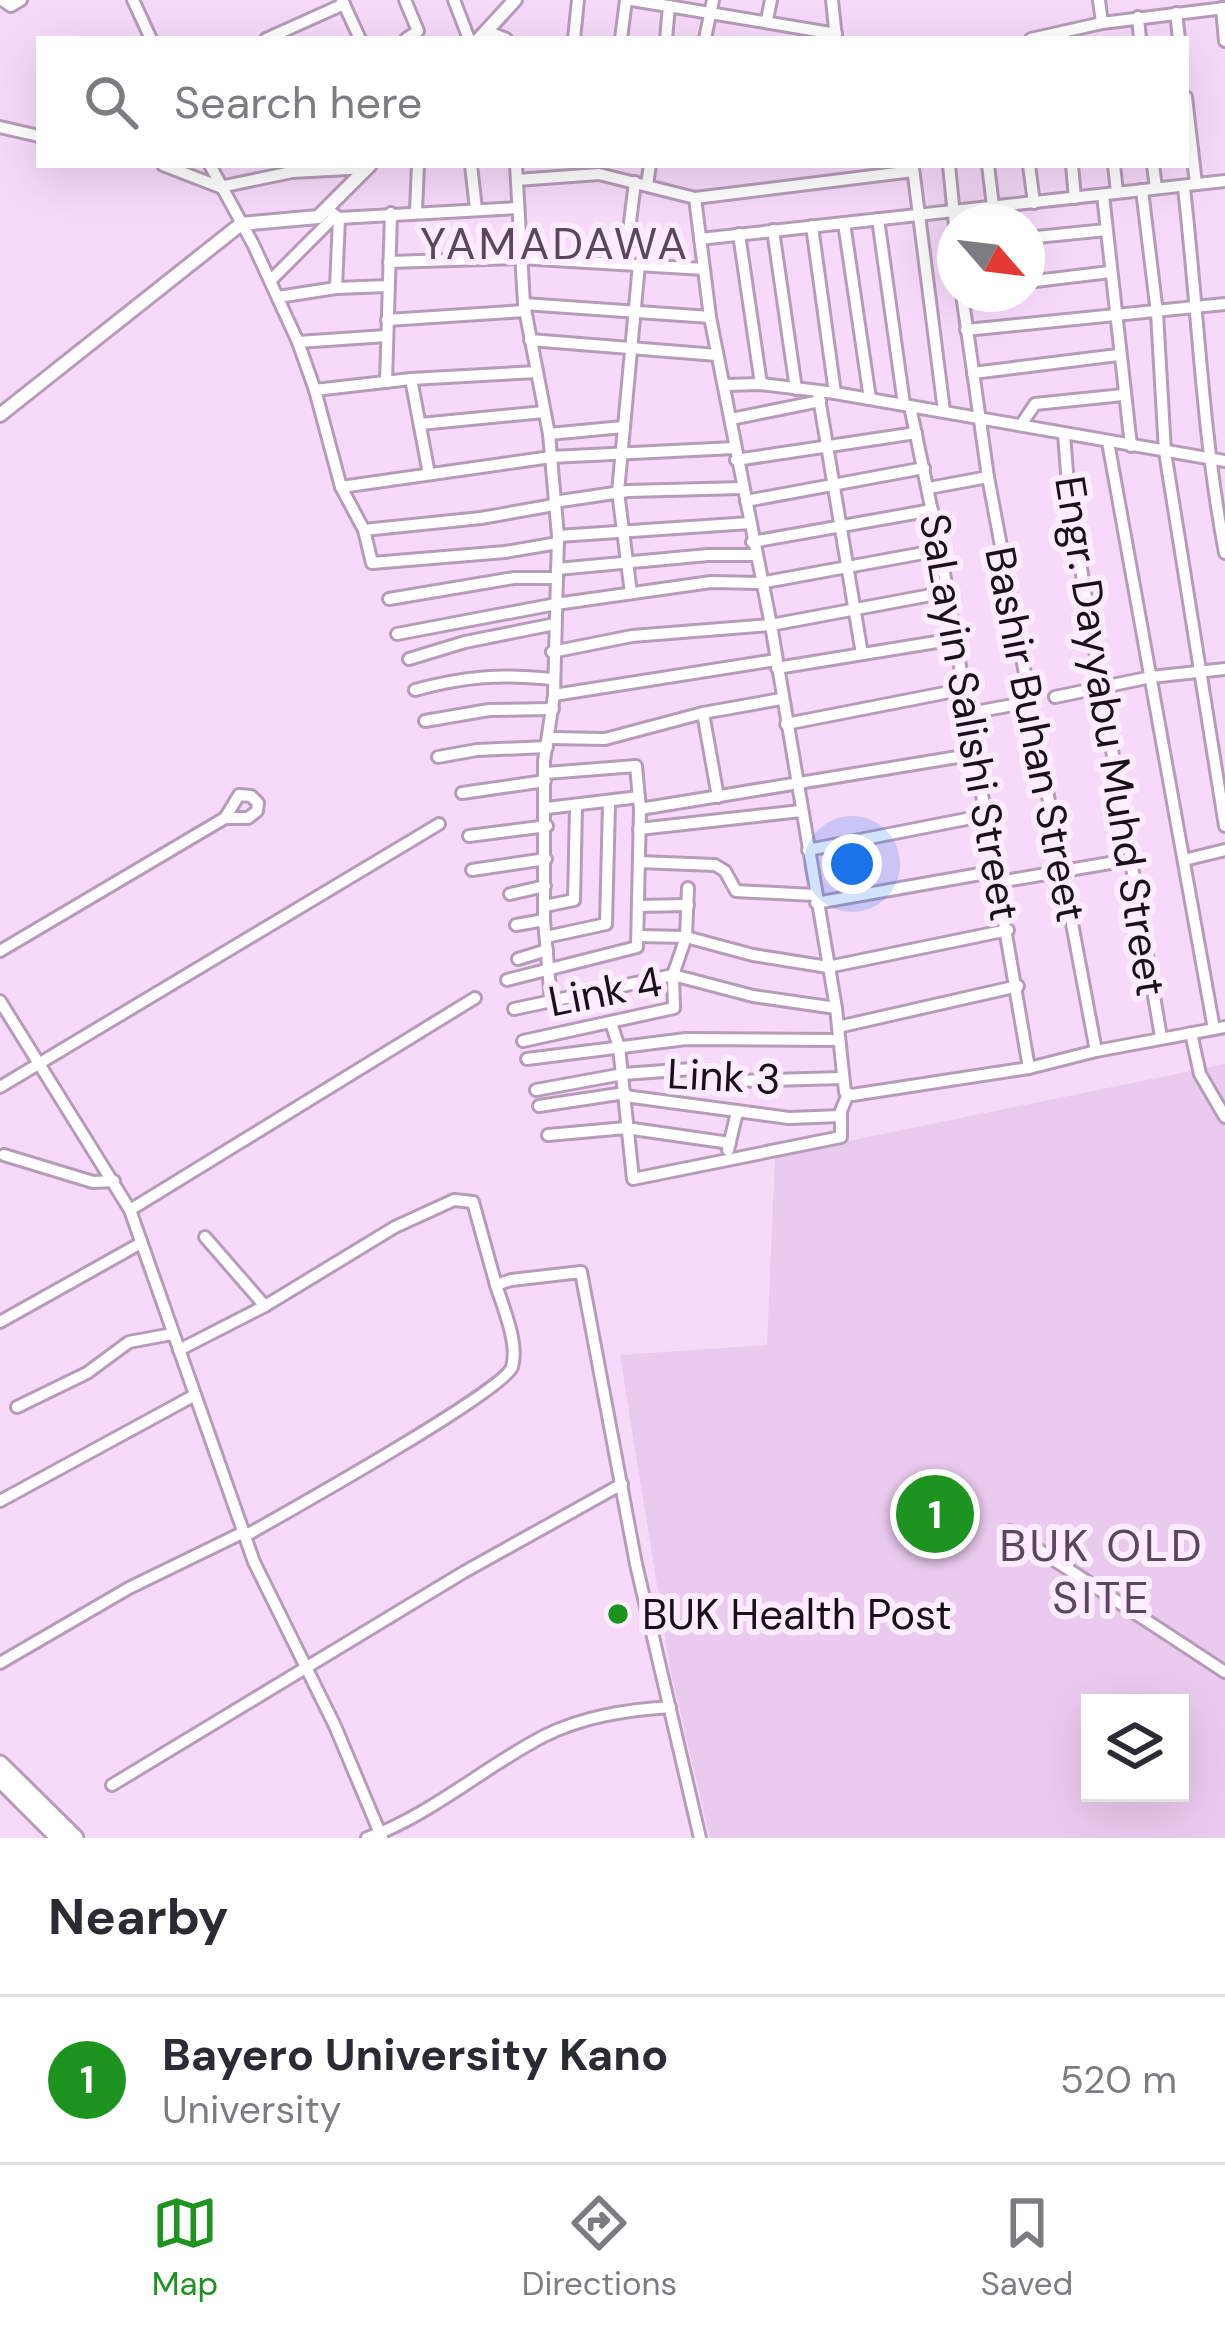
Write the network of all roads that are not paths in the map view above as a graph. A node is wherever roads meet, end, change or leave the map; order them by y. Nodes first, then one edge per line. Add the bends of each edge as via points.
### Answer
1 (2, 0) edge
2 (21, 0) edge
3 (134, 0) edge
4 (405, 0) edge
5 (454, 0) edge
6 (578, 0) edge
7 (629, 0) edge
8 (771, 0) edge
9 (832, 0) edge
10 (1099, 0) edge
11 (649, 1) edge
12 (343, 2) edge
13 (508, 3) edge
14 (669, 5) junction
15 (711, 6) edge
16 (1224, 8) edge
17 (1177, 13) junction
18 (1138, 17) junction
19 (767, 20) junction
20 (1100, 24) junction
21 (483, 35) edge
22 (150, 36) edge
23 (272, 36) edge
24 (359, 36) edge
25 (410, 36) edge
26 (469, 36) edge
27 (574, 36) edge
28 (622, 36) edge
29 (666, 36) edge
30 (706, 36) edge
31 (832, 36) edge
32 (836, 36) edge
33 (1058, 36) edge
34 (1100, 36) edge
35 (1140, 36) edge
36 (1180, 36) edge
37 (1225, 41) edge
38 (0, 127) edge
39 (36, 135) edge
40 (1189, 164) edge
41 (172, 168) edge
42 (212, 168) edge
43 (354, 168) edge
44 (368, 168) edge
45 (418, 168) edge
46 (472, 168) edge
47 (516, 168) edge
48 (648, 168) edge
49 (913, 168) edge
50 (950, 168) edge
51 (988, 168) edge
52 (1029, 168) edge
53 (1072, 168) edge
54 (1114, 168) edge
55 (1152, 168) edge
56 (599, 169) edge
57 (517, 180) junction
58 (1225, 181) edge
59 (641, 183) junction
60 (1190, 186) junction
61 (220, 187) junction
62 (1149, 189) junction
63 (1117, 193) junction
64 (1103, 195) junction
65 (1075, 197) junction
66 (695, 198) junction
67 (1034, 202) junction
68 (953, 204) edge
69 (993, 204) edge
70 (1014, 204) edge
71 (518, 208) junction
72 (476, 209) junction
73 (416, 211) junction
74 (391, 213) junction
75 (334, 214) junction
76 (937, 214) edge
77 (918, 217) junction
78 (878, 219) junction
79 (844, 223) junction
80 (241, 224) junction
81 (812, 226) junction
82 (773, 230) junction
83 (1106, 230) junction
84 (740, 234) junction
85 (1045, 236) edge
86 (700, 239) junction
87 (520, 258) junction
88 (389, 262) junction
89 (632, 263) junction
90 (704, 269) junction
91 (1110, 272) junction
92 (271, 280) junction
93 (1045, 281) edge
94 (388, 286) junction
95 (336, 288) junction
96 (278, 296) junction
97 (1225, 304) edge
98 (524, 308) junction
99 (1197, 308) junction
100 (637, 310) junction
101 (964, 312) edge
102 (1157, 314) junction
103 (710, 317) junction
104 (1114, 317) junction
105 (387, 320) junction
106 (966, 330) junction
107 (386, 336) junction
108 (530, 340) junction
109 (298, 342) junction
110 (632, 349) junction
111 (717, 355) junction
112 (1118, 355) junction
113 (537, 371) junction
114 (974, 373) junction
115 (411, 379) junction
116 (386, 382) junction
117 (760, 384) junction
118 (725, 385) junction
119 (796, 389) junction
120 (315, 391) junction
121 (835, 393) junction
122 (1123, 395) junction
123 (819, 397) junction
124 (870, 399) junction
125 (907, 405) junction
126 (544, 412) junction
127 (944, 412) junction
128 (0, 415) edge
129 (979, 418) junction
130 (730, 419) junction
131 (420, 424) junction
132 (1021, 425) junction
133 (623, 427) junction
134 (916, 433) junction
135 (549, 434) junction
136 (1064, 434) junction
137 (1108, 442) junction
138 (827, 444) junction
139 (1131, 446) junction
140 (620, 452) junction
141 (1165, 452) junction
142 (735, 454) junction
143 (551, 457) junction
144 (1208, 459) junction
145 (1225, 461) edge
146 (925, 469) junction
147 (428, 474) junction
148 (988, 477) junction
149 (834, 484) junction
150 (340, 487) junction
151 (928, 488) junction
152 (618, 491) junction
153 (744, 495) junction
154 (554, 504) junction
155 (932, 510) junction
156 (750, 523) junction
157 (843, 526) junction
158 (620, 529) junction
159 (364, 530) junction
160 (558, 539) junction
161 (754, 548) junction
162 (940, 550) junction
163 (1225, 554) edge
164 (626, 564) junction
165 (849, 567) junction
166 (557, 573) junction
167 (760, 583) junction
168 (947, 592) junction
169 (631, 593) junction
170 (389, 599) dead end
171 (556, 604) junction
172 (856, 609) junction
173 (555, 624) junction
174 (771, 625) junction
175 (397, 634) dead end
176 (955, 639) junction
177 (552, 652) junction
178 (862, 654) junction
179 (409, 658) dead end
180 (776, 664) junction
181 (1225, 669) edge
182 (1198, 673) junction
183 (1151, 677) junction
184 (552, 679) junction
185 (964, 688) junction
186 (1102, 688) junction
187 (415, 690) dead end
188 (1055, 697) dead end
189 (781, 699) junction
190 (553, 702) junction
191 (1030, 702) junction
192 (969, 712) junction
193 (703, 713) junction
194 (425, 721) dead end
195 (786, 724) junction
196 (549, 742) junction
197 (976, 754) junction
198 (438, 758) dead end
199 (546, 777) junction
200 (797, 786) junction
201 (461, 793) dead end
202 (718, 797) junction
203 (639, 803) junction
204 (609, 804) junction
205 (577, 807) junction
206 (547, 808) junction
207 (801, 811) junction
208 (987, 815) junction
209 (225, 818) dead end
210 (439, 824) dead end
211 (547, 826) junction
212 (1225, 826) edge
213 (639, 829) junction
214 (469, 836) dead end
215 (808, 850) junction
216 (1225, 850) edge
217 (1133, 859) junction
218 (546, 860) junction
219 (1184, 860) junction
220 (639, 862) junction
221 (472, 870) dead end
222 (1062, 873) junction
223 (998, 877) junction
224 (545, 886) junction
225 (688, 887) dead end
226 (510, 894) dead end
227 (815, 899) junction
228 (688, 905) junction
229 (638, 906) junction
230 (544, 913) junction
231 (516, 925) dead end
232 (1008, 930) junction
233 (638, 935) junction
234 (686, 937) junction
235 (546, 944) junction
236 (0, 951) edge
237 (518, 959) dead end
238 (596, 960) junction
239 (828, 967) junction
240 (547, 971) junction
241 (673, 975) junction
242 (507, 980) dead end
243 (1018, 986) junction
244 (606, 989) junction
245 (475, 998) dead end
246 (0, 1001) edge
247 (551, 1001) junction
248 (836, 1008) junction
249 (514, 1009) dead end
250 (611, 1023) junction
251 (1220, 1028) edge
252 (838, 1034) junction
253 (1190, 1034) junction
254 (1161, 1037) junction
255 (523, 1041) dead end
256 (619, 1047) junction
257 (1096, 1051) junction
258 (527, 1059) dead end
259 (39, 1064) junction
260 (1030, 1068) junction
261 (622, 1074) junction
262 (842, 1078) junction
263 (0, 1087) edge
264 (536, 1090) dead end
265 (848, 1094) junction
266 (625, 1095) junction
267 (539, 1106) dead end
268 (737, 1112) junction
269 (841, 1116) junction
270 (1225, 1118) edge
271 (626, 1128) junction
272 (548, 1136) dead end
273 (730, 1143) junction
274 (4, 1155) dead end
275 (726, 1161) junction
276 (114, 1180) junction
277 (130, 1210) junction
278 (205, 1237) dead end
279 (141, 1244) junction
280 (496, 1285) junction
281 (265, 1306) junction
282 (0, 1322) edge
283 (172, 1334) junction
284 (179, 1350) junction
285 (195, 1395) junction
286 (17, 1407) dead end
287 (622, 1484) junction
288 (0, 1501) edge
289 (1010, 1532) dead end
290 (245, 1534) junction
291 (0, 1663) edge
292 (305, 1670) junction
293 (1225, 1672) edge
294 (670, 1707) junction
295 (0, 1764) edge
296 (0, 1779) edge
297 (112, 1785) dead end
298 (376, 1837) edge
299 (59, 1838) edge
300 (75, 1838) edge
301 (700, 1838) edge

1 - 2 street
3 - 22 street
4 - 25 street via 418,31
5 - 26 street
6 - 27 street
7 - 11 street
7 - 28 street
8 - 19 street
9 - 32 street
10 - 20 street
11 - 14 street
12 - 23 street
12 - 24 street
13 - 21 street
14 - 15 street
14 - 29 street
15 - 19 street
15 - 30 street
16 - 17 street
16 - 37 street
17 - 18 street
17 - 36 street
18 - 20 street
18 - 35 street
19 - 31 street
20 - 33 street
20 - 34 street
38 - 39 street
40 - 60 street
41 - 61 street
42 - 61 street
43 - 61 street
44 - 75 street
45 - 73 street
46 - 72 street
47 - 57 street
48 - 59 street
49 - 66 street
49 - 77 street
50 - 68 street
51 - 69 street
52 - 67 street
53 - 65 street
54 - 63 street
55 - 62 street
56 - 57 street
56 - 59 street
57 - 71 street
58 - 60 street
59 - 66 street
59 - 89 street
60 - 62 street
60 - 99 street
61 - 80 street
62 - 63 street
62 - 102 street
63 - 64 street
64 - 65 street
64 - 83 street
65 - 67 street
66 - 86 street
67 - 70 street
71 - 72 street
71 - 87 street
72 - 73 street
73 - 74 street
74 - 75 street
74 - 88 street
75 - 80 street
75 - 92 street
75 - 95 street
76 - 77 street
77 - 78 street
77 - 127 street
78 - 79 street
78 - 125 street, SaLayin Salishi Street
79 - 81 street
79 - 124 street
80 - 92 street
80 - 128 street
81 - 82 street
81 - 121 street
82 - 84 street
82 - 119 street
83 - 85 street
83 - 91 street
84 - 86 street
84 - 117 street
86 - 90 street
87 - 88 street
87 - 89 street
87 - 98 street
88 - 94 street
89 - 90 street
89 - 100 street
90 - 103 street
91 - 93 street
91 - 104 street
92 - 96 street
94 - 95 street
94 - 105 street
95 - 96 street
96 - 109 street
97 - 99 street
98 - 100 street
98 - 105 street
98 - 108 street
99 - 102 street
99 - 144 street
100 - 103 street
100 - 110 street
101 - 106 street, Bashir Buhan Street
102 - 104 street
102 - 141 street
103 - 111 street
104 - 106 street
104 - 112 street
105 - 107 street
106 - 114 street, Bashir Buhan Street
107 - 109 street
107 - 116 street
108 - 110 street
108 - 113 street
109 - 120 street
110 - 111 street
110 - 133 street
111 - 118 street
112 - 114 street
112 - 122 street
113 - 115 street
113 - 126 street
114 - 129 street, Bashir Buhan Street
115 - 116 street
115 - 131 street
116 - 120 street
117 - 118 street
117 - 119 street
118 - 130 street
119 - 123 street
120 - 150 street
121 - 123 street
121 - 124 street
122 - 132 street via 1034,404
122 - 139 street
123 - 130 street
123 - 138 street
124 - 125 street
125 - 127 street
125 - 134 street, SaLayin Salishi Street
126 - 131 street
126 - 135 street
127 - 129 street
129 - 132 street
129 - 148 street, Bashir Buhan Street
130 - 142 street
131 - 147 street
132 - 136 street
133 - 135 street
133 - 140 street
134 - 138 street
134 - 146 street, SaLayin Salishi Street
135 - 143 street
136 - 137 street
136 - 186 street, Engr. Dayyabu Muhd Street
137 - 139 street
137 - 183 street
138 - 142 street
138 - 149 street
139 - 141 street
140 - 142 street
140 - 143 street
140 - 152 street
141 - 144 street
141 - 182 street
142 - 153 street
143 - 147 street
143 - 154 street
144 - 145 street
144 - 163 street
146 - 149 street
146 - 151 street, SaLayin Salishi Street
147 - 150 street
148 - 151 street
148 - 191 street, Bashir Buhan Street
149 - 153 street
149 - 157 street
150 - 159 street
151 - 155 street, SaLayin Salishi Street
152 - 153 street
152 - 154 street
152 - 158 street
153 - 156 street
154 - 159 street
154 - 160 street
155 - 157 street
155 - 162 street, SaLayin Salishi Street
156 - 158 street
156 - 161 street
157 - 161 street
157 - 165 street
158 - 160 street
158 - 164 street
159 - 160 street via 377,566
160 - 166 street
161 - 164 street
161 - 167 street
162 - 165 street
162 - 168 street, SaLayin Salishi Street
164 - 166 street
164 - 169 street
165 - 167 street
165 - 172 street
166 - 170 street
166 - 171 street
167 - 169 street
167 - 174 street
168 - 172 street
168 - 176 street, SaLayin Salishi Street
169 - 171 street
171 - 173 street
171 - 175 street
172 - 174 street
172 - 178 street
173 - 177 street
173 - 179 street
174 - 177 street via 632,636
174 - 180 street
176 - 178 street
176 - 185 street, SaLayin Salishi Street
177 - 184 street
178 - 180 street
180 - 189 street
180 - 190 street
181 - 182 street
182 - 183 street
182 - 212 street
183 - 186 street
183 - 219 street
184 - 187 street via 465,676
184 - 190 street
185 - 192 street, SaLayin Salishi Street
185 - 195 street
186 - 188 street
186 - 217 street, Engr. Dayyabu Muhd Street
189 - 193 street
189 - 195 street
190 - 194 street
190 - 196 street
191 - 192 street
191 - 222 street, Bashir Buhan Street
192 - 197 street, SaLayin Salishi Street
193 - 196 street via 605,739
193 - 202 street
195 - 200 street
196 - 198 street
196 - 199 street
197 - 200 street
197 - 208 street, SaLayin Salishi Street
199 - 201 street
199 - 203 street via 634,765
199 - 206 street
200 - 202 street
200 - 203 street
200 - 207 street
202 - 203 street
203 - 204 street
203 - 213 street
204 - 205 street
204 - 235 street via 606,925
205 - 206 street
205 - 230 street via 574,900
206 - 211 street
207 - 213 street
207 - 215 street
208 - 215 street
208 - 223 street, SaLayin Salishi Street
209 - 236 street
210 - 259 street
211 - 214 street
211 - 218 street
213 - 220 street
215 - 227 street
216 - 219 street
217 - 222 street
217 - 254 street, Engr. Dayyabu Muhd Street
218 - 221 street
218 - 224 street
219 - 251 street
220 - 227 street via 715,865 736,891
220 - 229 street
222 - 223 street
222 - 257 street, Bashir Buhan Street
223 - 227 street
223 - 232 street, SaLayin Salishi Street
224 - 226 street
224 - 230 street
225 - 228 street
227 - 239 street
228 - 229 street
228 - 234 street
229 - 233 street
230 - 231 street
230 - 235 street
232 - 239 street
232 - 243 street, SaLayin Salishi Street
233 - 234 street
233 - 238 street via 635,950
234 - 239 street
234 - 241 street
235 - 237 street
235 - 240 street
238 - 240 street
238 - 244 street
239 - 248 street
240 - 242 street
240 - 247 street
241 - 244 street, Link 4
241 - 248 street, Link 4
241 - 250 street via 674,1007
243 - 252 street, Link 4
243 - 260 street, SaLayin Salishi Street
244 - 247 street, Link 4
245 - 277 street
246 - 259 street
247 - 249 street, Link 4
248 - 252 street
250 - 255 street
250 - 256 street
251 - 253 street
252 - 256 street, Link 4
252 - 262 street
253 - 254 street
253 - 270 street via 1200,1074
254 - 257 street
256 - 258 street, Link 4
256 - 261 street
257 - 260 street
259 - 263 street
259 - 276 street
260 - 265 street
261 - 262 street, Link 3 via 692,1069 735,1081
261 - 264 street, Link 3
261 - 266 street
262 - 265 street
265 - 269 street
266 - 267 street
266 - 268 street
266 - 271 street
268 - 269 street
268 - 273 street
269 - 275 street via 841,1137
271 - 272 street
271 - 273 street
271 - 275 street via 632,1178
273 - 275 street
274 - 276 street via 93,1182
276 - 277 street
277 - 279 street
278 - 281 street
279 - 282 street
279 - 283 street
280 - 281 street via 476,1207 460,1199 395,1227
280 - 287 street via 581,1272
280 - 290 street via 514,1355 505,1377
281 - 284 street
283 - 284 street
283 - 286 street via 129,1342
284 - 285 street
285 - 288 street
285 - 290 street
287 - 292 street
287 - 294 street
289 - 293 street
290 - 291 street via 129,1588
290 - 292 street
292 - 297 street
292 - 298 street
294 - 298 street via 558,1730
294 - 301 street
295 - 300 main road
296 - 299 main road

